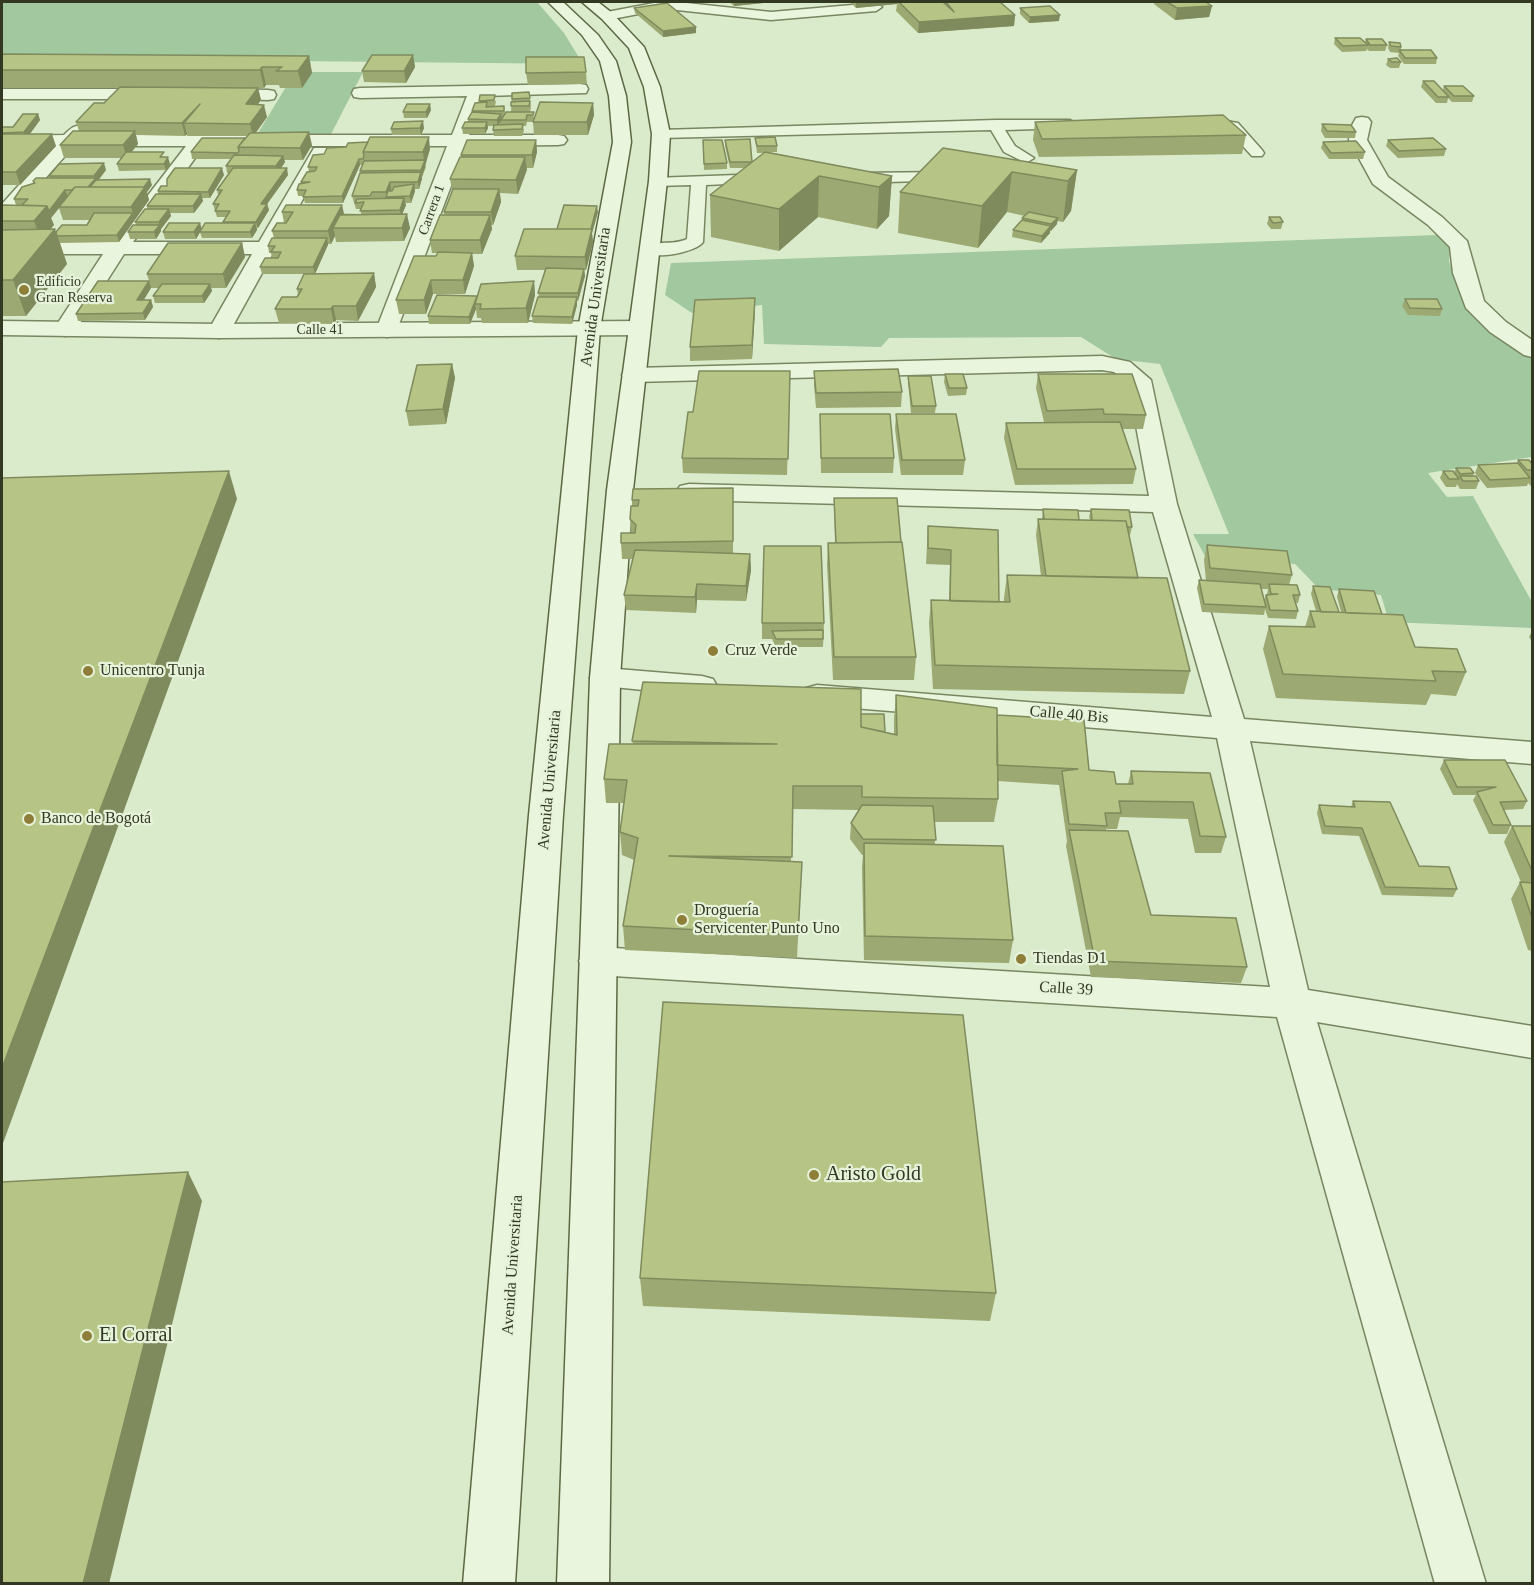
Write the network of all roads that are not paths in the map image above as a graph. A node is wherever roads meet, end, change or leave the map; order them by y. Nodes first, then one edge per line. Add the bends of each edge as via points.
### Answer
1 (555, 2) edge
2 (590, 2) edge
3 (876, 8) dead end
4 (607, 16) junction
5 (580, 89) edge
6 (477, 92) junction
7 (360, 93) edge
8 (2, 94) edge
9 (114, 94) junction
10 (173, 94) edge
11 (196, 94) edge
12 (268, 95) edge
13 (1362, 122) dead end
14 (1204, 123) edge
15 (996, 124) junction
16 (1088, 124) edge
17 (661, 134) junction
18 (69, 140) junction
19 (327, 140) junction
20 (558, 140) edge
21 (2, 141) edge
22 (200, 141) junction
23 (458, 141) junction
24 (1257, 153) dead end
25 (1026, 158) dead end
26 (967, 176) edge
27 (839, 178) edge
28 (781, 179) edge
29 (699, 180) junction
30 (658, 181) junction
31 (2, 215) edge
32 (2, 248) edge
33 (265, 248) junction
34 (117, 249) junction
35 (649, 250) junction
36 (2, 328) edge
37 (639, 328) junction
38 (65, 329) junction
39 (589, 329) junction
40 (387, 330) junction
41 (219, 331) junction
42 (1533, 350) edge
43 (634, 375) junction
44 (644, 490) junction
45 (1164, 504) junction
46 (605, 678) junction
47 (735, 688) edge
48 (794, 693) edge
49 (1231, 728) junction
50 (1533, 753) edge
51 (597, 962) junction
52 (1292, 1003) junction
53 (1533, 1042) edge
54 (489, 1584) edge
55 (583, 1584) edge
56 (1461, 1584) edge

1 - 39 street, Avenida Universitaria via 576,19 605,53 622,111 622,142
2 - 4 street
3 - 4 lane via 771,16 678,6
4 - 17 street via 636,47 652,87
5 - 6 street
6 - 7 street
6 - 23 street, Carrera 1
8 - 9 street
9 - 10 street
9 - 18 street
11 - 12 street
13 - 42 street via 1358,140 1380,180 1460,245 1474,303 1498,327
14 - 24 lane via 1233,126
15 - 16 lane
15 - 17 lane
15 - 25 lane via 1007,149
17 - 30 street
18 - 21 street
18 - 22 street
18 - 31 street
19 - 22 street
19 - 23 street
19 - 33 street
20 - 23 street
22 - 34 street
23 - 40 street, Carrera 1
26 - 27 lane
28 - 29 lane
29 - 30 lane
29 - 35 lane via 695,242 682,248
30 - 35 street
32 - 34 street
33 - 34 street
33 - 41 street
34 - 38 street
35 - 37 street
36 - 38 street, Calle 41
37 - 39 street, Calle 41
37 - 43 street
38 - 41 street, Calle 41
39 - 40 street, Calle 41
39 - 54 street, Avenida Universitaria via 546,815
40 - 41 street, Calle 41
43 - 44 street
43 - 45 street via 1102,363 1122,368 1139,380
44 - 45 street
44 - 46 street
45 - 49 street
46 - 47 street
46 - 51 street
48 - 49 street, Calle 40 Bis
49 - 50 street, Calle 40 Bis
49 - 52 street
51 - 52 street, Calle 39
51 - 55 street
52 - 53 street, Calle 39
52 - 56 street

